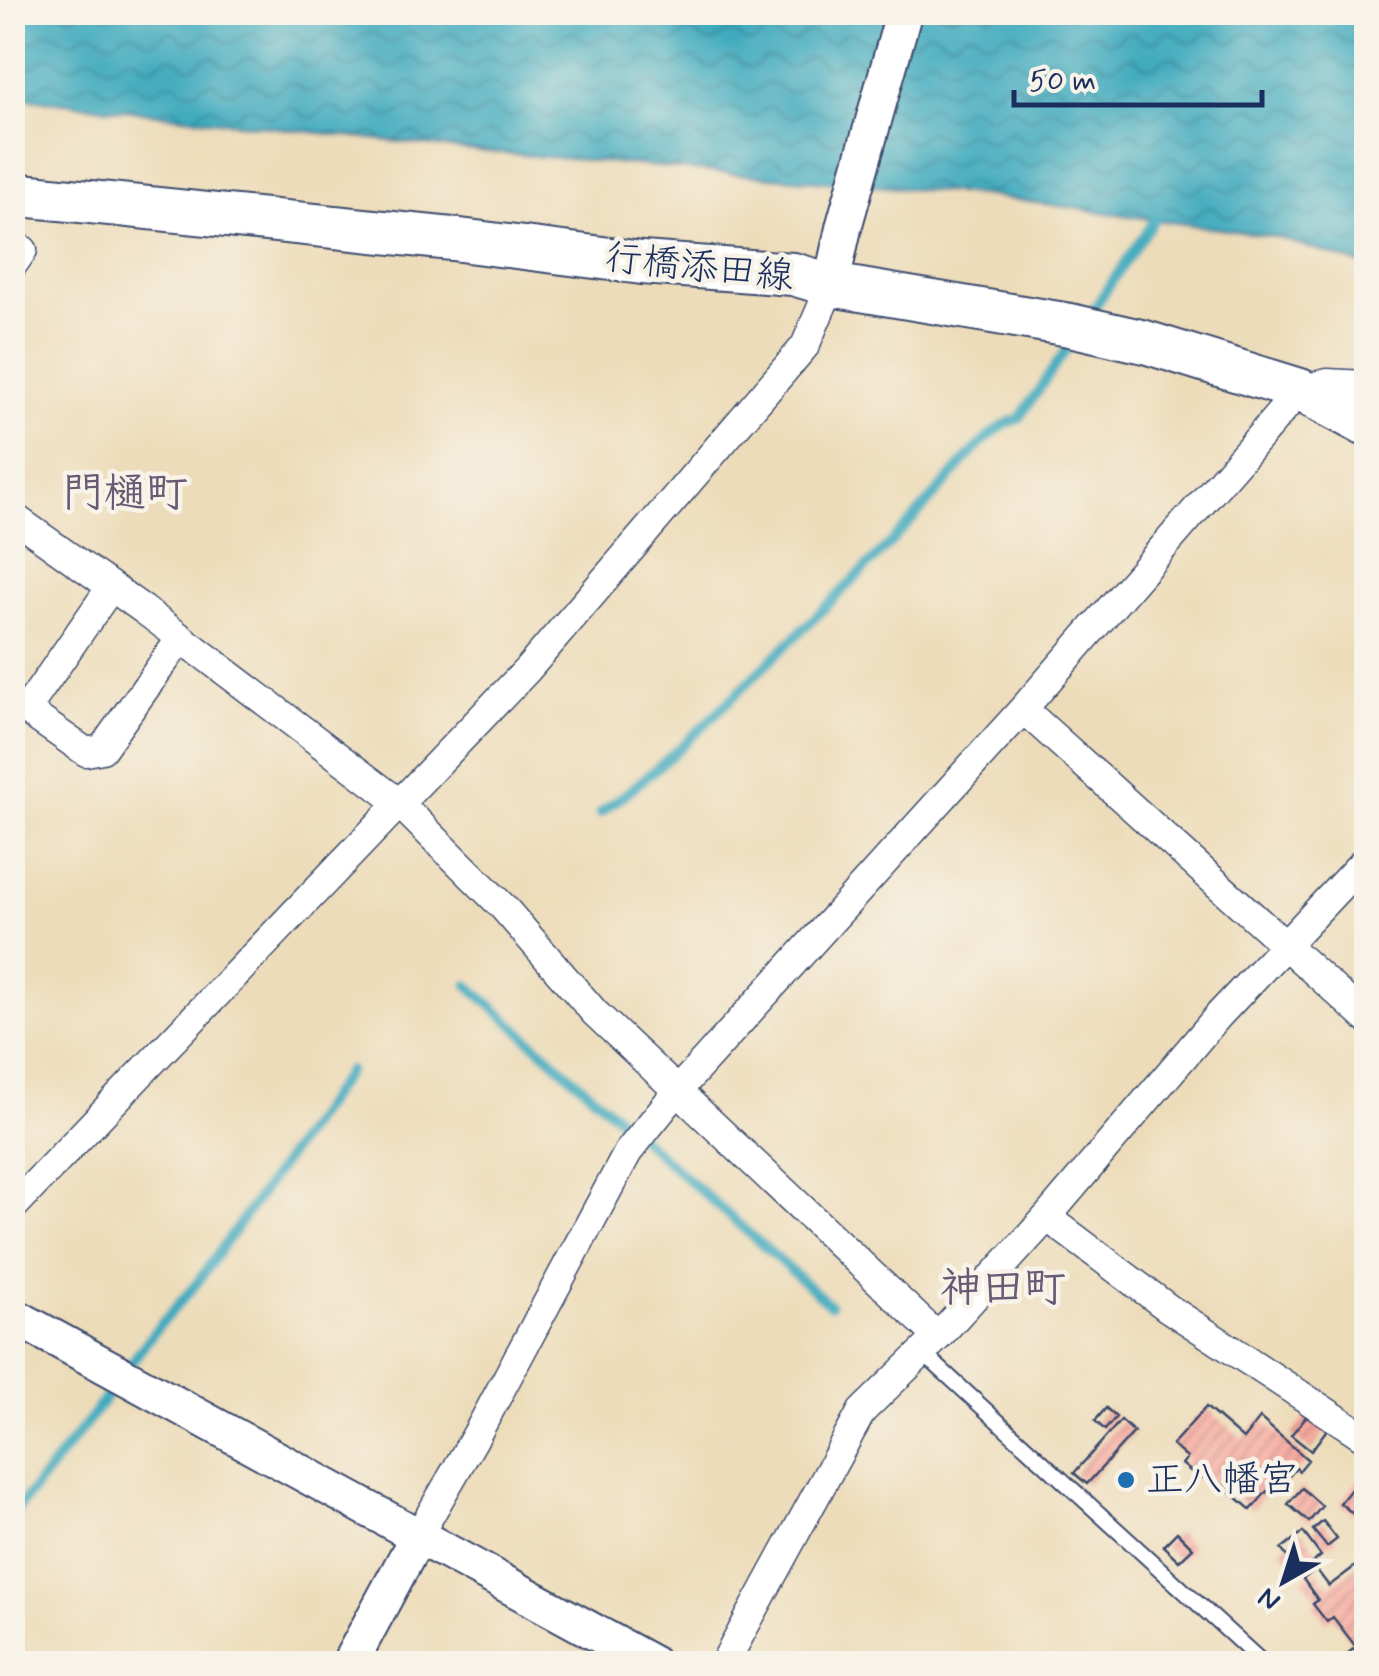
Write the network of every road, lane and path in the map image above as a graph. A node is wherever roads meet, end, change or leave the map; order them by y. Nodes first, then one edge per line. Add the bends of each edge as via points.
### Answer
1 (904, 12) edge
2 (12, 194) edge
3 (831, 286) junction
4 (1366, 385) edge
5 (1300, 390) junction
6 (1366, 424) edge
7 (12, 516) edge
8 (111, 587) junction
9 (181, 638) junction
10 (1023, 710) junction
11 (398, 802) junction
12 (1366, 859) edge
13 (1286, 946) junction
14 (1366, 1018) edge
15 (678, 1090) junction
16 (12, 1208) edge
17 (1047, 1216) junction
18 (12, 1315) edge
19 (929, 1346) junction
20 (1366, 1438) edge
21 (418, 1536) junction
22 (349, 1664) edge
23 (653, 1664) edge
24 (724, 1664) edge
25 (1264, 1664) edge

1 - 3 street
2 - 3 main road, 行橋添田線 via 793,274
3 - 5 main road, 行橋添田線 via 1070,325
3 - 11 street via 805,346 528,670
4 - 5 street
5 - 6 main road, 行橋添田線
5 - 10 street
7 - 8 street
8 - 9 street
8 - 9 street via 26,710 86,752 102,749
9 - 11 street
10 - 13 street
10 - 15 street
11 - 15 street via 504,908 596,1014
11 - 16 street
12 - 13 street
13 - 14 street
13 - 17 street via 1219,1014
15 - 19 street
15 - 21 street via 628,1152
17 - 19 street
17 - 20 street via 1168,1308
18 - 21 street
19 - 24 street via 862,1410
19 - 25 lane via 948,1376
21 - 22 street
21 - 23 street

